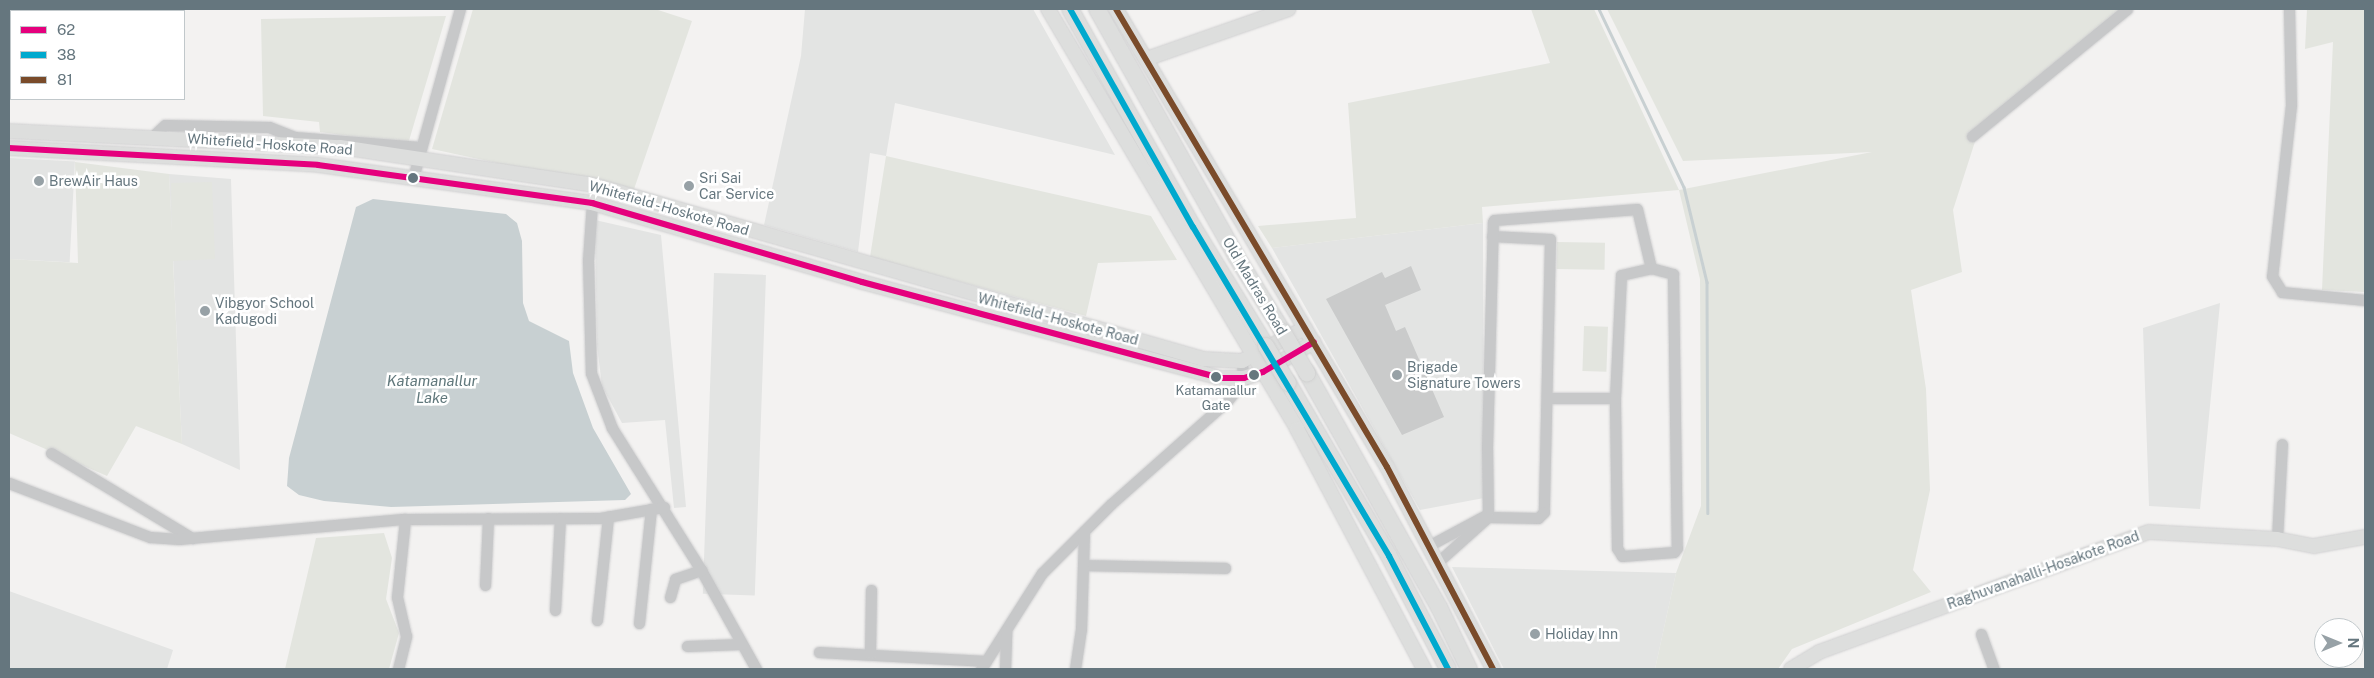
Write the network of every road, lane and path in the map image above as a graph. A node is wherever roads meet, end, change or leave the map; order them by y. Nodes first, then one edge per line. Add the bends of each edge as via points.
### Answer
1 (460, 9) edge
2 (1048, 9) edge
3 (1070, 9) edge
4 (1097, 9) edge
5 (1116, 9) edge
6 (1289, 9) edge
7 (2127, 9) edge
8 (2288, 9) edge
9 (1146, 59) junction
10 (9, 131) edge
11 (1972, 136) dead end
12 (9, 148) edge
13 (419, 153) junction
14 (413, 178) junction
15 (592, 203) junction
16 (662, 205) junction
17 (658, 220) junction
18 (1492, 236) junction
19 (1651, 268) junction
20 (2365, 300) edge
21 (1305, 328) junction
22 (1314, 342) junction
23 (1254, 354) junction
24 (1263, 372) junction
25 (1244, 378) junction
26 (1547, 398) junction
27 (1615, 398) junction
28 (2282, 444) dead end
29 (51, 453) dead end
30 (9, 483) edge
31 (664, 507) junction
32 (651, 509) junction
33 (1487, 516) junction
34 (608, 517) junction
35 (488, 518) junction
36 (560, 518) junction
37 (405, 519) junction
38 (1084, 531) junction
39 (192, 538) junction
40 (2278, 538) junction
41 (2365, 539) edge
42 (1430, 545) junction
43 (1438, 561) junction
44 (1085, 565) junction
45 (1225, 568) dead end
46 (701, 570) junction
47 (485, 585) dead end
48 (871, 590) dead end
49 (670, 597) dead end
50 (555, 610) dead end
51 (596, 620) dead end
52 (639, 623) dead end
53 (1006, 630) junction
54 (1982, 634) dead end
55 (741, 644) junction
56 (687, 646) dead end
57 (819, 652) dead end
58 (870, 654) junction
59 (984, 665) edge
60 (1796, 667) edge
61 (398, 669) edge
62 (756, 669) edge
63 (1005, 669) edge
64 (1075, 669) edge
65 (1424, 669) edge
66 (1448, 669) edge
67 (1469, 669) edge
68 (1493, 669) edge
69 (1994, 669) edge

1 - 13 street
2 - 23 main road
3 - 23 highway via 1193,226
4 - 67 highway, Old Madras Road, bridge via 1439,607
5 - 9 main road
6 - 9 main road
7 - 11 street
8 - 20 street via 2292,105 2272,276 2282,292
9 - 21 main road
10 - 13 main road, Whitefield - Hoskote Road via 153,136
12 - 14 main road, Whitefield - Hoskote Road via 219,157
13 - 14 street
13 - 16 main road, Whitefield - Hoskote Road via 581,183
14 - 15 main road, Whitefield - Hoskote Road
15 - 17 main road, Whitefield - Hoskote Road
15 - 31 street via 588,260 591,373 612,428
16 - 17 main road
16 - 23 main road, Whitefield - Hoskote Road via 1204,359
17 - 25 main road, Whitefield - Hoskote Road via 760,254 1111,350 1212,376
18 - 19 street via 1494,220 1637,209
18 - 26 street via 1550,239
18 - 33 street
19 - 27 street via 1621,275
19 - 27 street via 1673,274 1678,445 1674,552 1618,554
21 - 22 main road
21 - 23 main road
22 - 24 main road, Whitefield - Hoskote Road
22 - 42 main road
23 - 24 main road
23 - 25 street
23 - 66 highway, bridge via 1288,383 1389,556
24 - 25 main road, Whitefield - Hoskote Road
24 - 65 main road via 1354,532
25 - 38 street via 1227,401
26 - 27 street
26 - 33 street via 1544,512 1538,518
28 - 40 street
29 - 39 street
30 - 39 street via 150,537
31 - 32 street
31 - 46 street
32 - 34 street
32 - 52 street
33 - 42 street
33 - 43 street
34 - 36 street
34 - 51 street
35 - 36 street
35 - 37 street
35 - 47 street
36 - 50 street
37 - 39 street
37 - 61 street via 397,597 406,636
38 - 44 street
38 - 53 street via 1042,573
40 - 41 main road, Raghuvanahalli-Hosakote Road via 2314,546
40 - 60 main road, Raghuvanahalli-Hosakote Road via 2149,532 2067,559
42 - 43 main road
43 - 68 main road
44 - 45 street
44 - 64 street
46 - 49 street via 675,579
46 - 55 street
48 - 58 street
53 - 59 street
53 - 63 street
54 - 69 street
55 - 56 street
55 - 62 street
57 - 58 street
58 - 59 street

